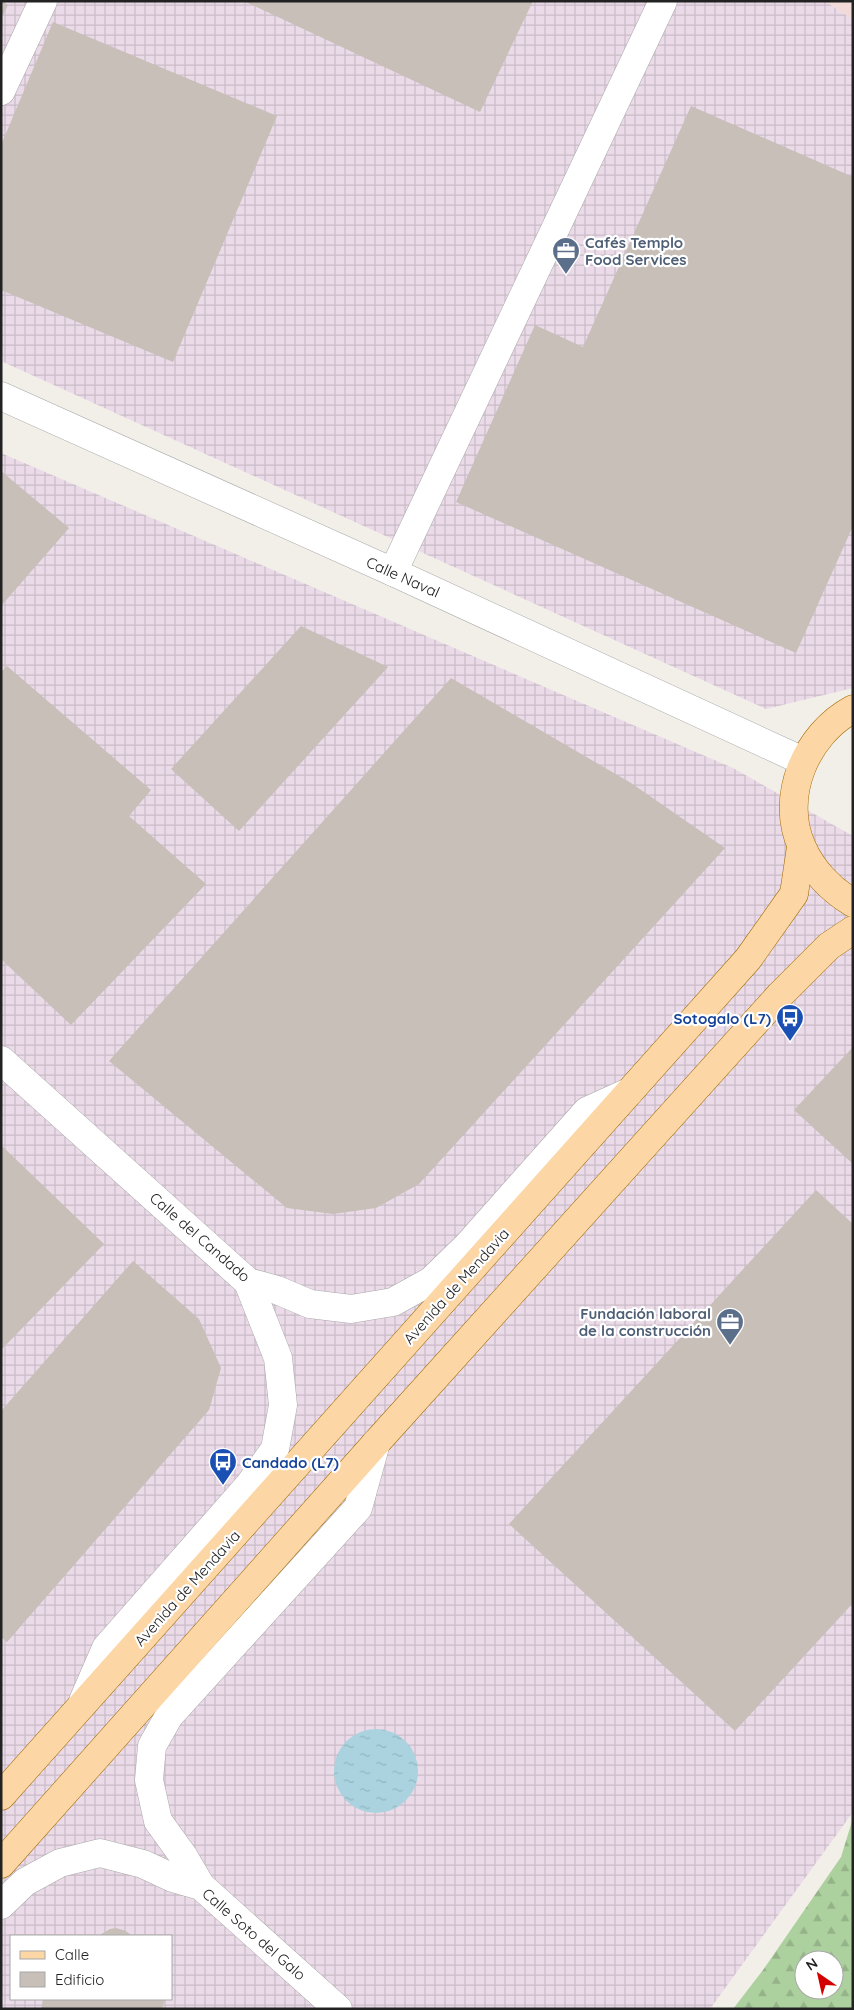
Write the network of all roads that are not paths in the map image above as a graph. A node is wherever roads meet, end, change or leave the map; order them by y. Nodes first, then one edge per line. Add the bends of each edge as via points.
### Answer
1 (43, 1) edge
2 (664, 1) edge
3 (1, 91) edge
4 (1, 396) edge
5 (393, 572) junction
6 (853, 709) edge
7 (803, 761) junction
8 (801, 847) junction
9 (853, 903) edge
10 (853, 930) edge
11 (1, 1060) edge
12 (629, 1092) junction
13 (248, 1282) junction
14 (376, 1443) junction
15 (80, 1708) junction
16 (1, 1796) edge
17 (1, 1864) edge
18 (201, 1886) junction
19 (1, 1906) edge
20 (338, 2009) edge

1 - 3 street
2 - 5 street
4 - 5 street, Calle Naval
5 - 7 street, Calle Naval
6 - 7 main road via 823,731
7 - 8 main road via 795,789 794,818
8 - 9 main road via 822,879
8 - 12 main road, Avenida de Mendavia via 794,894 748,959
10 - 14 main road via 830,946 779,996
11 - 13 street, Calle del Candado
12 - 13 street, Calle del Candado via 587,1111 468,1245 431,1281 393,1302 351,1309 310,1304
12 - 15 main road, Avenida de Mendavia
13 - 15 street, Avenida de Mendavia via 278,1358 283,1405 275,1449 250,1484 106,1648
14 - 17 main road
14 - 18 street via 358,1508 169,1716 152,1746 149,1780 158,1821
15 - 16 main road, Avenida de Mendavia
18 - 19 street, Calle Soto del Galo via 143,1864 100,1854 60,1863 25,1882
18 - 20 street, Calle Soto del Galo

